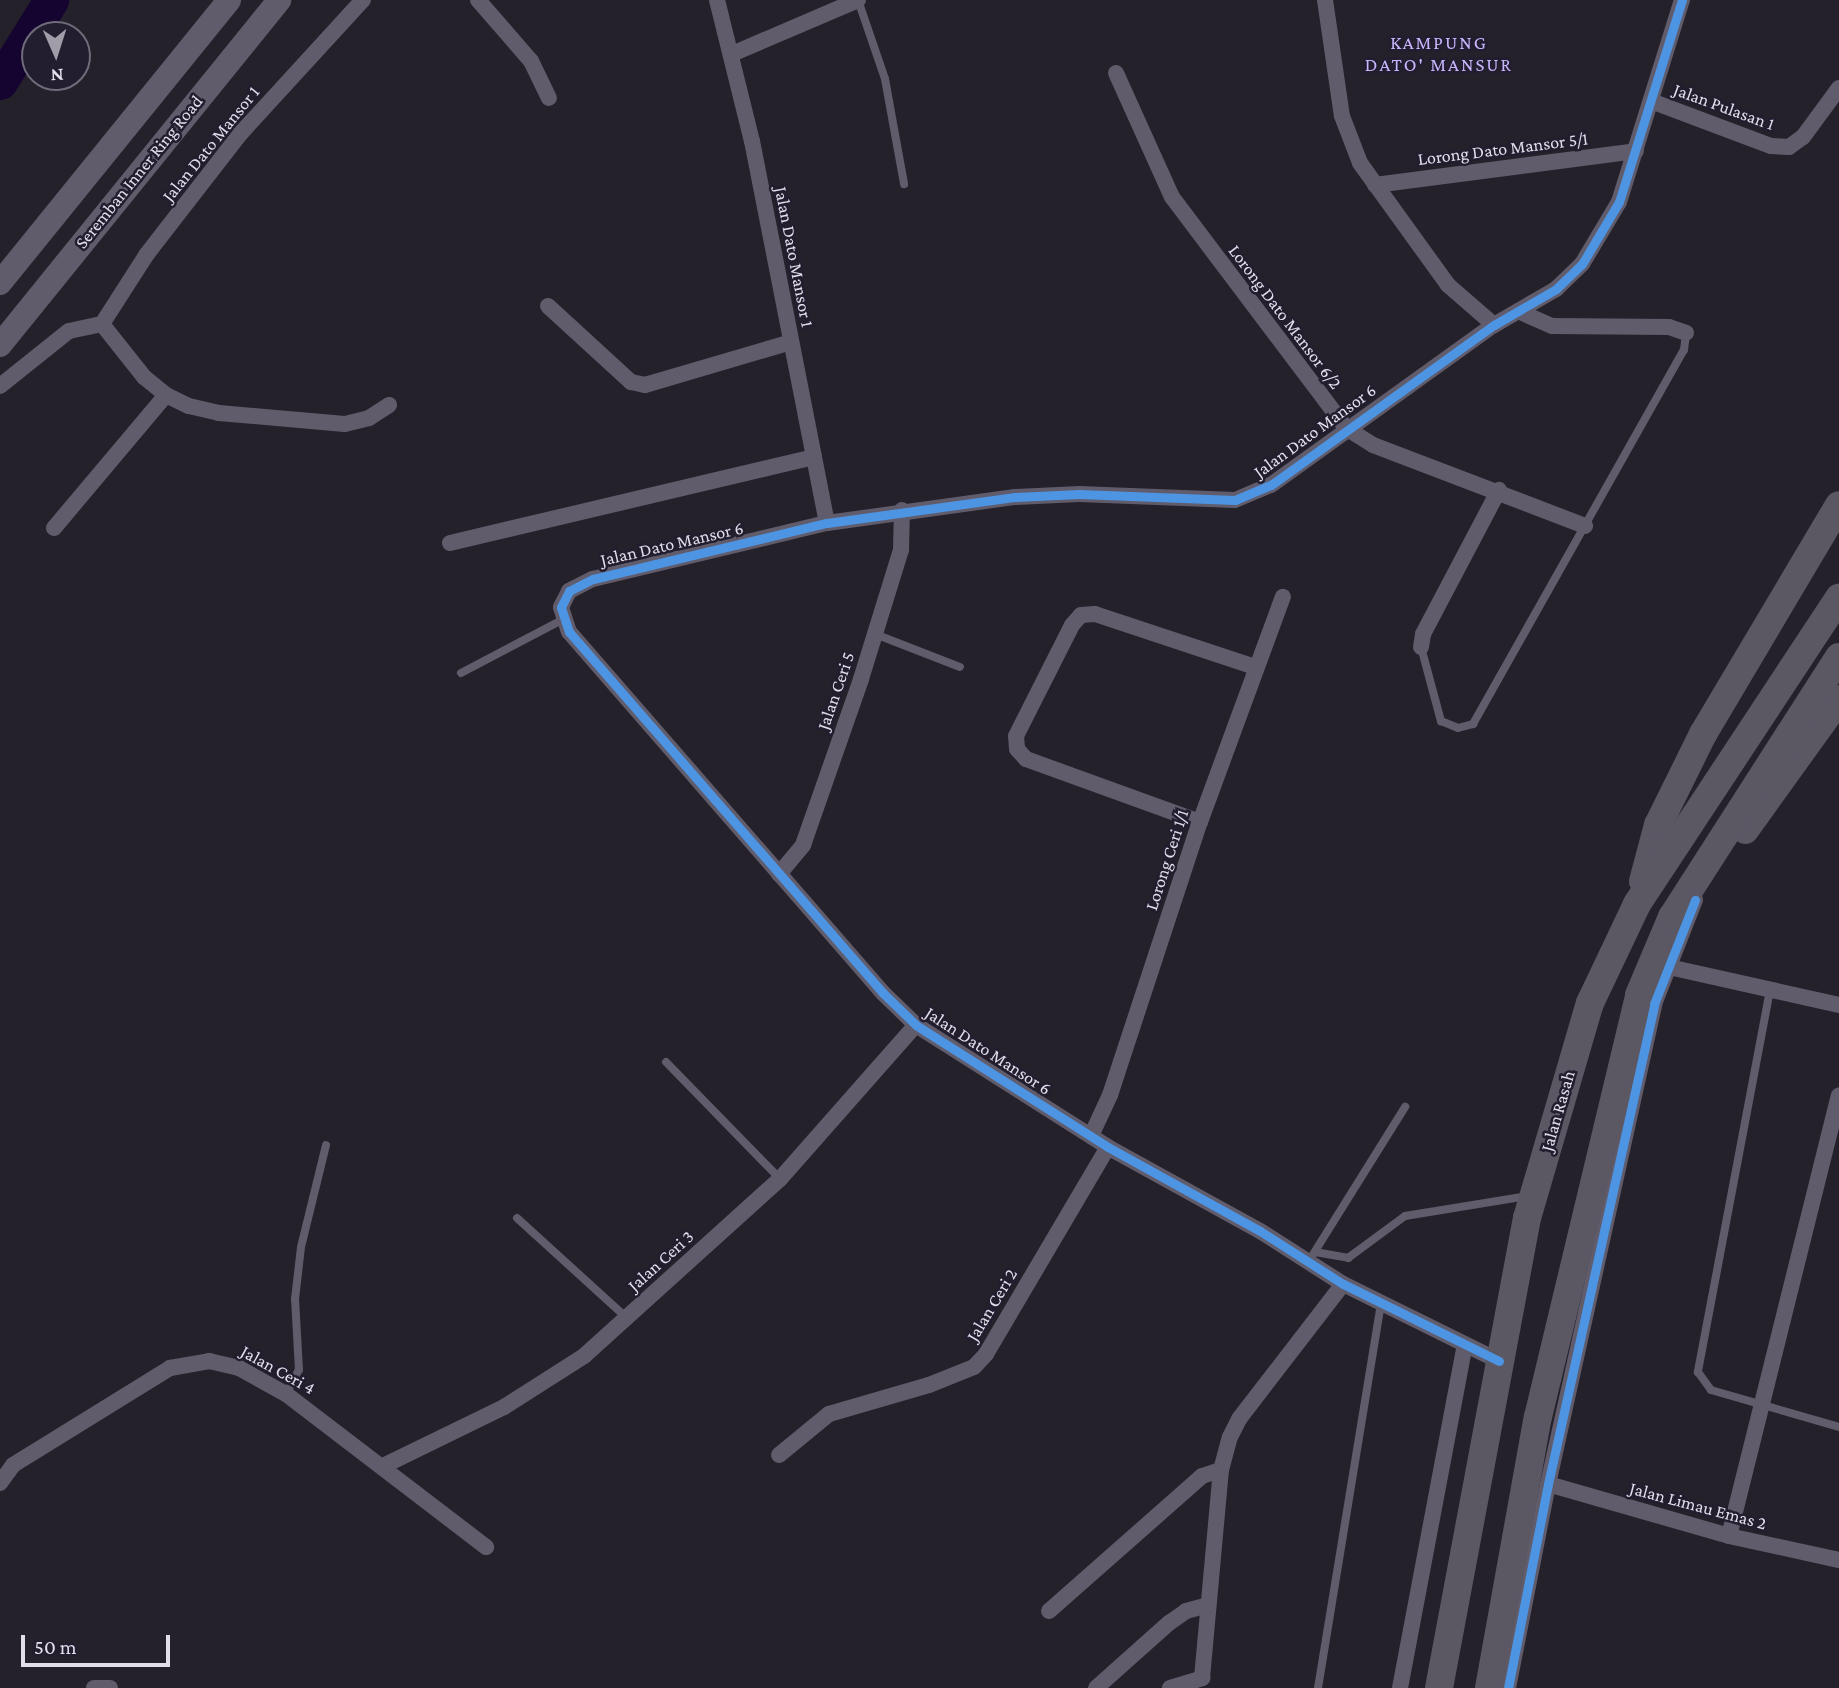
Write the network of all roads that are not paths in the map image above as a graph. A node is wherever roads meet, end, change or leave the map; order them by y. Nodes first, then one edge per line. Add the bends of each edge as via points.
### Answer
1 (229, 0) edge
2 (279, 0) edge
3 (363, 0) edge
4 (478, 0) edge
5 (717, 0) edge
6 (858, 0) edge
7 (1325, 0) edge
8 (1682, 0) edge
9 (732, 54) junction
10 (1116, 74) dead end
11 (1839, 88) edge
12 (549, 97) dead end
13 (1651, 101) junction
14 (1636, 151) junction
15 (904, 184) dead end
16 (1374, 185) junction
17 (0, 283) edge
18 (548, 306) dead end
19 (1518, 311) junction
20 (102, 324) junction
21 (1494, 325) junction
22 (1686, 333) joint
23 (790, 342) junction
24 (0, 345) edge
25 (0, 386) edge
26 (166, 396) junction
27 (389, 405) dead end
28 (1346, 428) junction
29 (814, 457) junction
30 (1499, 490) junction
31 (1839, 505) edge
32 (902, 510) junction
33 (827, 523) junction
34 (1585, 526) junction
35 (54, 528) dead end
36 (450, 544) dead end
37 (1283, 597) dead end
38 (1839, 598) edge
39 (562, 620) junction
40 (875, 634) junction
41 (1421, 647) joint
42 (1839, 657) edge
43 (960, 667) dead end
44 (1255, 667) junction
45 (461, 673) dead end
46 (1839, 699) edge
47 (1200, 822) junction
48 (779, 874) junction
49 (1695, 900) junction
50 (1637, 904) junction
51 (1669, 967) junction
52 (1770, 990) junction
53 (1639, 995) junction
54 (1839, 1005) edge
55 (916, 1025) junction
56 (666, 1062) dead end
57 (1839, 1096) edge
58 (1405, 1107) dead end
59 (1091, 1136) junction
60 (326, 1145) dead end
61 (1108, 1147) junction
62 (780, 1179) junction
63 (1533, 1195) junction
64 (517, 1218) dead end
65 (1312, 1257) junction
66 (1343, 1284) junction
67 (1381, 1304) junction
68 (626, 1318) junction
69 (1464, 1348) junction
70 (1499, 1362) junction
71 (286, 1394) junction
72 (1761, 1407) junction
73 (1839, 1427) edge
74 (779, 1455) dead end
75 (6, 1461) edge
76 (383, 1466) junction
77 (1221, 1469) junction
78 (0, 1483) edge
79 (1548, 1484) junction
80 (1729, 1536) junction
81 (486, 1547) dead end
82 (1839, 1560) edge
83 (1208, 1605) junction
84 (1049, 1611) dead end
85 (1201, 1683) edge
86 (94, 1688) edge
87 (110, 1688) edge
88 (1096, 1688) edge
89 (1170, 1688) edge
90 (1318, 1688) edge
91 (1400, 1688) edge
92 (1439, 1688) edge
93 (1489, 1688) edge
94 (1508, 1688) edge

1 - 17 main road
2 - 24 main road, Seremban Inner Ring Road
3 - 20 street, Jalan Dato Mansor 1 via 240,134 139,264
4 - 12 street via 531,61
5 - 9 street, Jalan Dato Mansor 1
6 - 9 street
6 - 15 lane via 885,79
7 - 16 street via 1342,116
8 - 13 street, Jalan Dato Mansor 6
9 - 23 street, Jalan Dato Mansor 1
10 - 28 street, Lorong Dato Mansor 6/2 via 1172,197
11 - 13 street, Jalan Pulasan 1 via 1803,138 1789,148 1771,146
13 - 14 street, Jalan Dato Mansor 6
14 - 16 street, Lorong Dato Mansor 5/1
14 - 19 street, Jalan Dato Mansor 6 via 1612,219 1582,264 1556,289
16 - 21 street via 1448,285
18 - 23 street via 631,382 645,386
19 - 21 street, Jalan Dato Mansor 6
19 - 22 street via 1552,326 1669,327
20 - 25 street via 69,331
20 - 26 street via 144,377
21 - 28 street, Jalan Dato Mansor 6
22 - 34 lane via 1684,351
23 - 29 street, Jalan Dato Mansor 1
26 - 27 street via 219,413 345,424 369,418
26 - 35 street
28 - 30 street, Lorong Dato Mansor 6/2 via 1373,445
28 - 32 street, Jalan Dato Mansor 6 via 1271,485 1235,500 1079,494
29 - 33 street, Jalan Dato Mansor 1
29 - 36 street
30 - 34 street, Lorong Dato Mansor 6/2
30 - 41 street via 1423,634
31 - 50 highway via 1703,734 1658,824
32 - 33 street, Jalan Dato Mansor 6
32 - 40 street, Jalan Ceri 5 via 901,551
33 - 39 street, Jalan Dato Mansor 6 via 593,579 569,591 561,607
34 - 41 lane via 1473,724 1458,728 1441,721
37 - 44 street, Lorong Ceri 1/1
38 - 50 highway, Jalan Rasah
39 - 45 lane
39 - 48 street, Jalan Dato Mansor 6
40 - 43 lane
40 - 48 street, Jalan Ceri 5 via 803,845
42 - 53 highway via 1672,917
44 - 47 street, Lorong Ceri 1/1
44 - 47 street via 1095,614 1081,615 1016,736 1017,750 1026,759
46 - 49 highway
47 - 59 street, Lorong Ceri 1/1 via 1110,1096
48 - 55 street, Jalan Dato Mansor 6
49 - 51 street
49 - 53 highway
50 - 63 highway, Jalan Rasah via 1590,1003
51 - 52 street
51 - 79 street via 1654,1004
52 - 54 street
52 - 72 lane via 1698,1372 1712,1390
53 - 93 highway via 1538,1417
55 - 59 street, Jalan Dato Mansor 6
55 - 62 street, Jalan Ceri 3
56 - 62 lane
57 - 72 street
58 - 65 lane
59 - 61 street, Jalan Dato Mansor 6
60 - 71 lane via 301,1247 295,1298 299,1370
61 - 65 street, Jalan Dato Mansor 6
61 - 74 street, Jalan Ceri 2 via 974,1367 829,1414
62 - 68 street, Jalan Ceri 3
63 - 65 lane via 1405,1216 1348,1258
63 - 70 highway, Jalan Rasah
64 - 68 lane
65 - 66 street, Jalan Dato Mansor 6
66 - 67 street, Jalan Dato Mansor 6
66 - 77 street via 1239,1419
67 - 69 street, Jalan Dato Mansor 6
67 - 90 lane
68 - 76 street, Jalan Ceri 3 via 583,1356 505,1407
69 - 70 street, Jalan Dato Mansor 6
69 - 91 street
70 - 92 highway, Jalan Rasah
71 - 75 street, Jalan Ceri 4 via 226,1363 191,1362 162,1373
71 - 76 street, Jalan Ceri 4
72 - 73 lane
72 - 80 street
75 - 78 street, Jalan Ceri 4
76 - 81 street, Jalan Ceri 4
77 - 83 street
77 - 84 street via 1202,1476
79 - 80 street, Jalan Limau Emas 2
79 - 94 street
80 - 82 street, Jalan Limau Emas 2
83 - 85 street
83 - 88 street via 1186,1611 1169,1623
85 - 89 street
86 - 87 street

